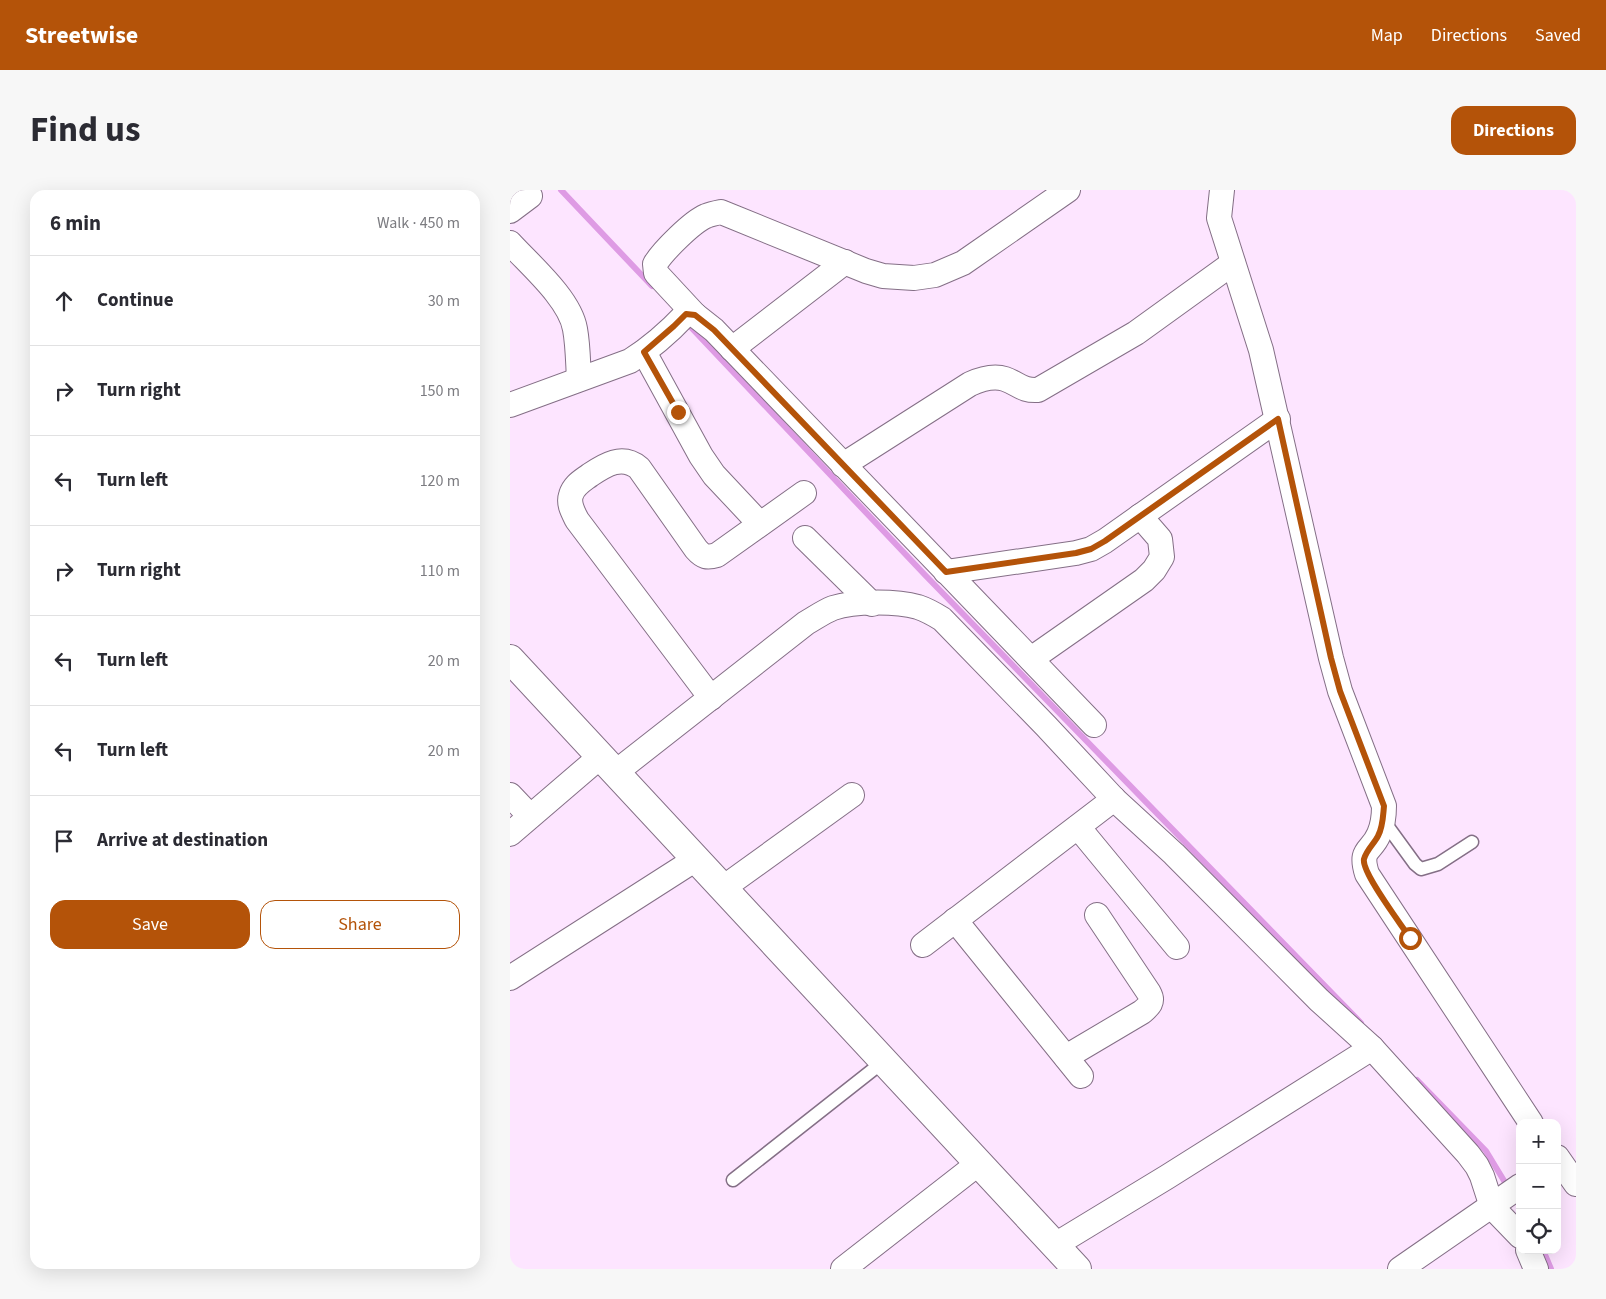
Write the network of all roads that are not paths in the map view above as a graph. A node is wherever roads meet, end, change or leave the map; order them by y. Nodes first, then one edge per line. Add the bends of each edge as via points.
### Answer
1 (1068, 190) edge
2 (1222, 190) edge
3 (530, 196) dead end
4 (510, 211) edge
5 (510, 243) edge
6 (845, 262) junction
7 (1233, 263) junction
8 (685, 318) junction
9 (732, 349) junction
10 (644, 352) junction
11 (579, 379) junction
12 (510, 405) edge
13 (1278, 419) junction
14 (843, 465) junction
15 (804, 493) dead end
16 (1140, 516) junction
17 (760, 524) junction
18 (805, 538) dead end
19 (946, 572) junction
20 (872, 604) junction
21 (510, 658) edge
22 (1031, 660) junction
23 (710, 698) junction
24 (1094, 725) dead end
25 (608, 764) junction
26 (510, 795) edge
27 (852, 795) dead end
28 (1114, 799) junction
29 (530, 816) junction
30 (1383, 820) junction
31 (1078, 827) junction
32 (510, 834) edge
33 (1472, 842) dead end
34 (696, 859) junction
35 (723, 888) junction
36 (1097, 915) dead end
37 (955, 920) junction
38 (923, 945) dead end
39 (1177, 947) dead end
40 (510, 978) edge
41 (1372, 1048) junction
42 (1066, 1057) junction
43 (884, 1061) junction
44 (1081, 1076) dead end
45 (1528, 1119) edge
46 (979, 1163) junction
47 (733, 1180) dead end
48 (1507, 1195) edge
49 (1516, 1223) edge
50 (1055, 1245) junction
51 (1530, 1254) edge
52 (843, 1269) edge
53 (1077, 1269) edge
54 (1400, 1269) edge
55 (1536, 1269) edge

1 - 6 street via 963,263 935,275 914,278 883,276
2 - 7 street via 1219,218
3 - 4 street
5 - 11 street via 560,297 571,314
6 - 8 street via 722,212 708,215 655,264 656,273
6 - 9 street
7 - 13 street via 1247,301
7 - 14 street via 1136,333 1038,390 1028,390 995,377 983,378
8 - 9 street via 714,330
8 - 10 street
9 - 14 street
10 - 11 street via 630,361
10 - 17 street via 701,456 714,475
11 - 12 street
13 - 16 street
13 - 30 street via 1331,658 1340,691 1384,806
14 - 19 street
15 - 17 street
16 - 19 street via 1091,549
16 - 22 street via 1160,539 1162,557 1154,570
17 - 23 street via 717,555 702,556 639,468 625,461 602,466 576,485 571,495 570,504 577,520
18 - 20 street
19 - 22 street
20 - 23 street via 849,604 822,613
20 - 28 street via 916,606 942,619
21 - 25 street
22 - 24 street
23 - 25 street
25 - 29 street
25 - 34 street
26 - 29 street
27 - 35 street
28 - 31 street
28 - 41 street
29 - 32 street
30 - 33 lane via 1421,869 1438,864
30 - 45 street via 1378,836 1367,850 1364,862 1367,874
31 - 37 street
31 - 39 street
34 - 35 street
34 - 40 street
35 - 43 street
36 - 42 street via 1152,1001 1142,1012
37 - 38 street
37 - 42 street
41 - 48 street via 1472,1160 1482,1176
41 - 50 street
42 - 44 street
43 - 46 street
43 - 47 lane
46 - 50 street
46 - 52 street
48 - 49 street
48 - 54 street
50 - 53 street
51 - 55 street

